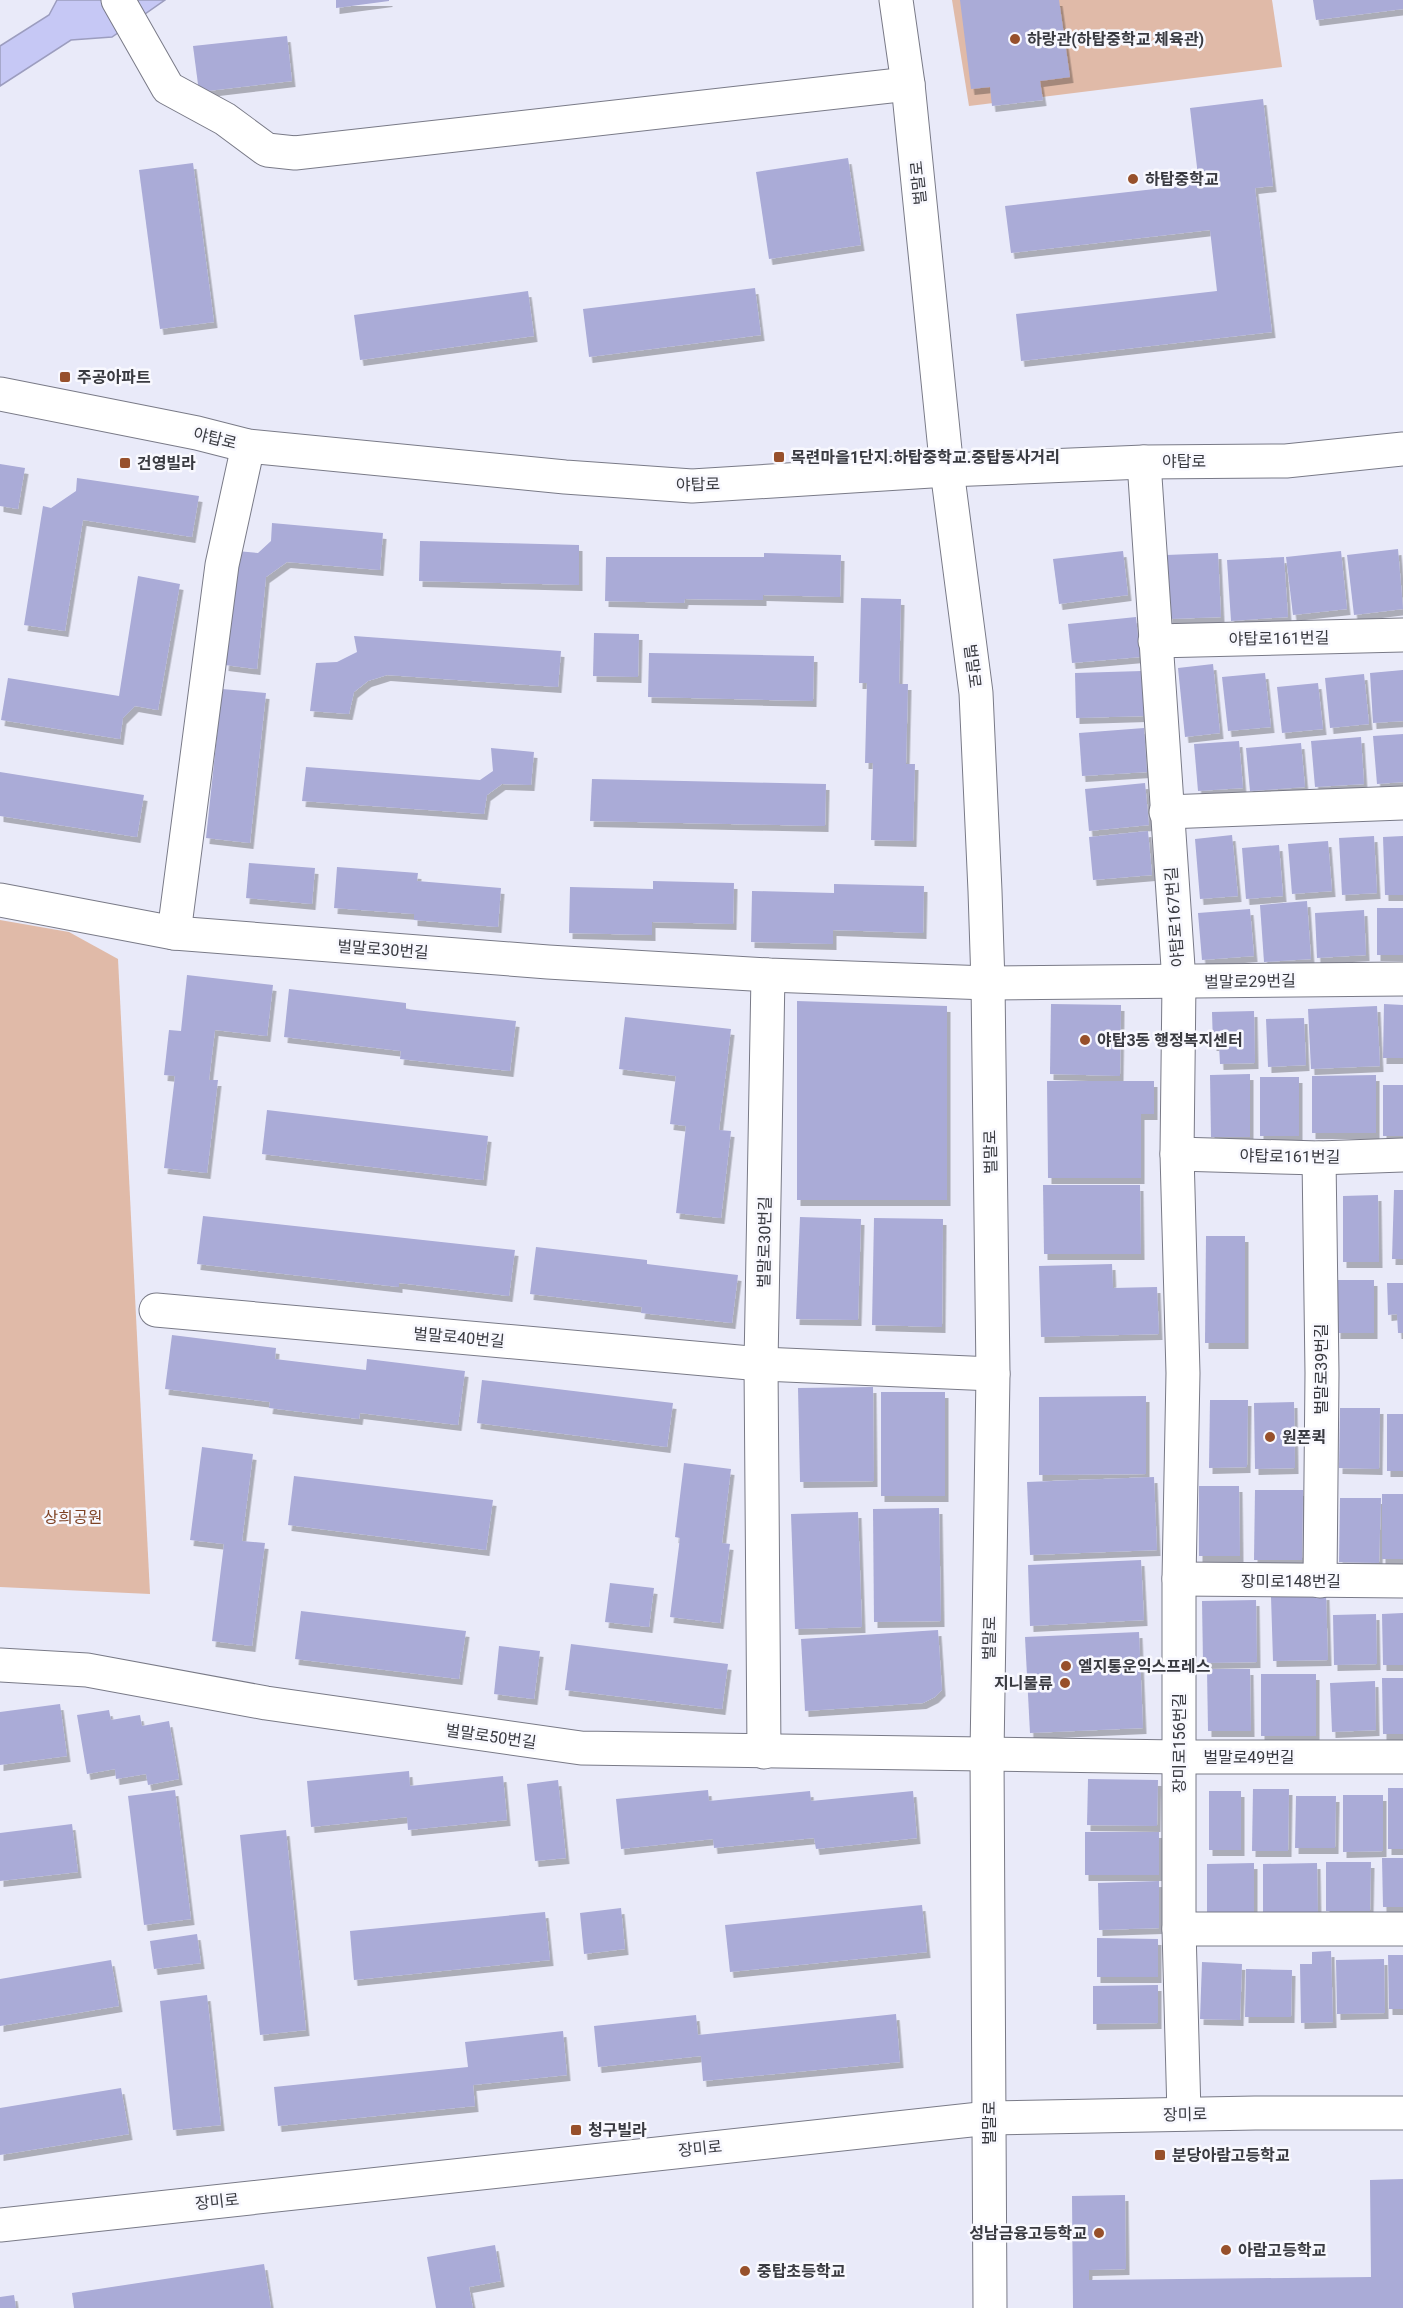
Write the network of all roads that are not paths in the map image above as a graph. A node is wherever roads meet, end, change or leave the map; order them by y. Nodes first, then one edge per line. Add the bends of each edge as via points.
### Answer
1 (117, 0) edge
2 (896, 0) edge
3 (908, 84) junction
4 (0, 394) edge
5 (248, 446) junction
6 (1403, 449) edge
7 (1144, 462) junction
8 (947, 470) junction
9 (1403, 635) edge
10 (1155, 641) junction
11 (1403, 802) edge
12 (1166, 812) junction
13 (0, 900) edge
14 (174, 933) junction
15 (768, 975) junction
16 (1403, 979) edge
17 (1179, 982) junction
18 (988, 983) junction
19 (1177, 1154) junction
20 (1403, 1155) edge
21 (1319, 1158) junction
22 (156, 1310) dead end
23 (762, 1364) junction
24 (1183, 1373) joint
25 (993, 1374) junction
26 (1179, 1580) junction
27 (1320, 1581) junction
28 (1403, 1581) edge
29 (0, 1665) edge
30 (764, 1752) junction
31 (987, 1754) junction
32 (1178, 1756) junction
33 (1403, 1757) edge
34 (1179, 1929) junction
35 (1403, 1929) edge
36 (1403, 2113) edge
37 (1184, 2114) junction
38 (989, 2118) junction
39 (0, 2225) edge
40 (990, 2308) edge

1 - 3 street via 168,88 225,119 267,150 295,153
2 - 3 street, 벌말로
3 - 8 street, 벌말로
4 - 5 street, 야탑로
5 - 8 street, 야탑로 via 692,486
5 - 14 street via 222,565
6 - 7 street, 야탑로 via 1286,460
7 - 8 street, 야탑로
7 - 10 street, 야탑로167번길
8 - 18 street, 벌말로 via 976,693
9 - 10 street, 야탑로161번길
10 - 12 street, 야탑로167번길
11 - 12 street
12 - 17 street, 야탑로167번길
13 - 14 street, 벌말로30번길
14 - 15 street, 벌말로30번길
15 - 18 street, 벌말로30번길
15 - 23 street, 벌말로30번길
16 - 17 street, 벌말로29번길
17 - 18 street, 벌말로29번길
17 - 19 street, 야탑로167번길
18 - 25 street, 벌말로
19 - 21 street, 야탑로161번길
19 - 24 street, 야탑로167번길
20 - 21 street, 야탑로161번길
21 - 27 street, 벌말로39번길
22 - 23 street, 벌말로40번길
23 - 25 street, 벌말로40번길
23 - 30 street
24 - 26 street, 장미로156번길
25 - 31 street, 벌말로
26 - 27 street, 장미로148번길
26 - 32 street, 장미로156번길
27 - 28 street, 장미로148번길
29 - 30 street, 벌말로50번길 via 87,1670 266,1703 581,1748
30 - 31 street, 벌말로50번길
31 - 32 street, 벌말로49번길
31 - 38 street, 벌말로
32 - 33 street, 벌말로49번길
32 - 34 street, 장미로156번길
34 - 35 street
34 - 37 street, 장미로156번길
36 - 37 street, 장미로
37 - 38 street, 장미로
38 - 39 street, 장미로
38 - 40 street, 벌말로

